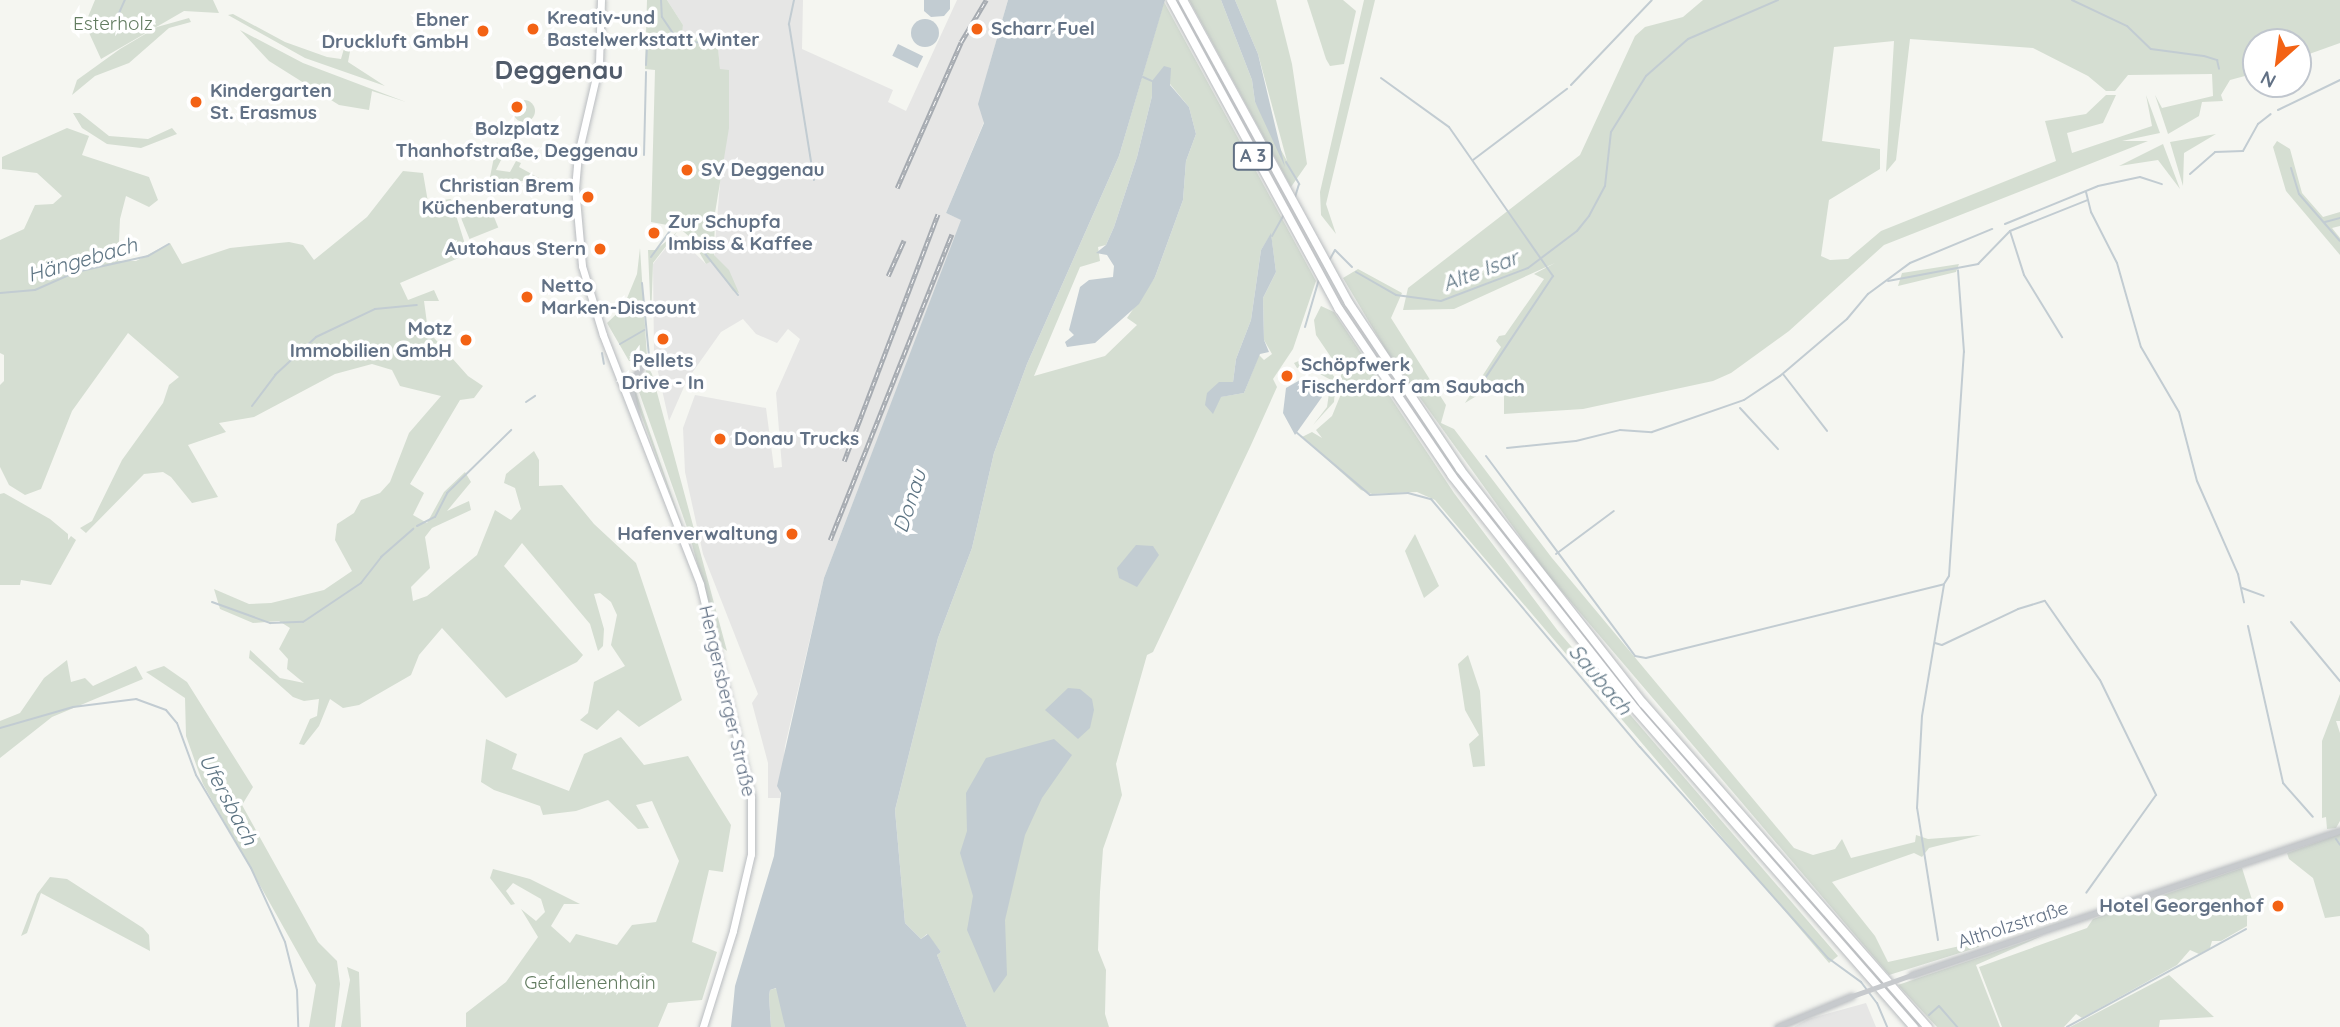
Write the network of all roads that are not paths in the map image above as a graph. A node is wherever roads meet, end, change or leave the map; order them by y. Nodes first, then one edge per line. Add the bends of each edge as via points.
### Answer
1 (601, 0) edge
2 (1171, 0) edge
3 (1183, 0) edge
4 (641, 367) dead end
5 (638, 422) junction
6 (2340, 831) edge
7 (703, 1027) edge
8 (1777, 1027) edge
9 (1914, 1027) edge
10 (1928, 1027) edge

1 - 5 main road, Hengersberger Straße via 599,64 578,157 577,235 591,300
2 - 9 highway, A 3 via 1339,309 1452,476 1636,710
3 - 10 highway, A 3 via 1349,303 1460,470 1541,579 1643,703
4 - 5 street, Hengersberger Straße via 630,385
5 - 7 main road, Hengersberger Straße via 700,583 751,797 751,854
6 - 8 street, Altholzstraße, bridge via 1911,975

